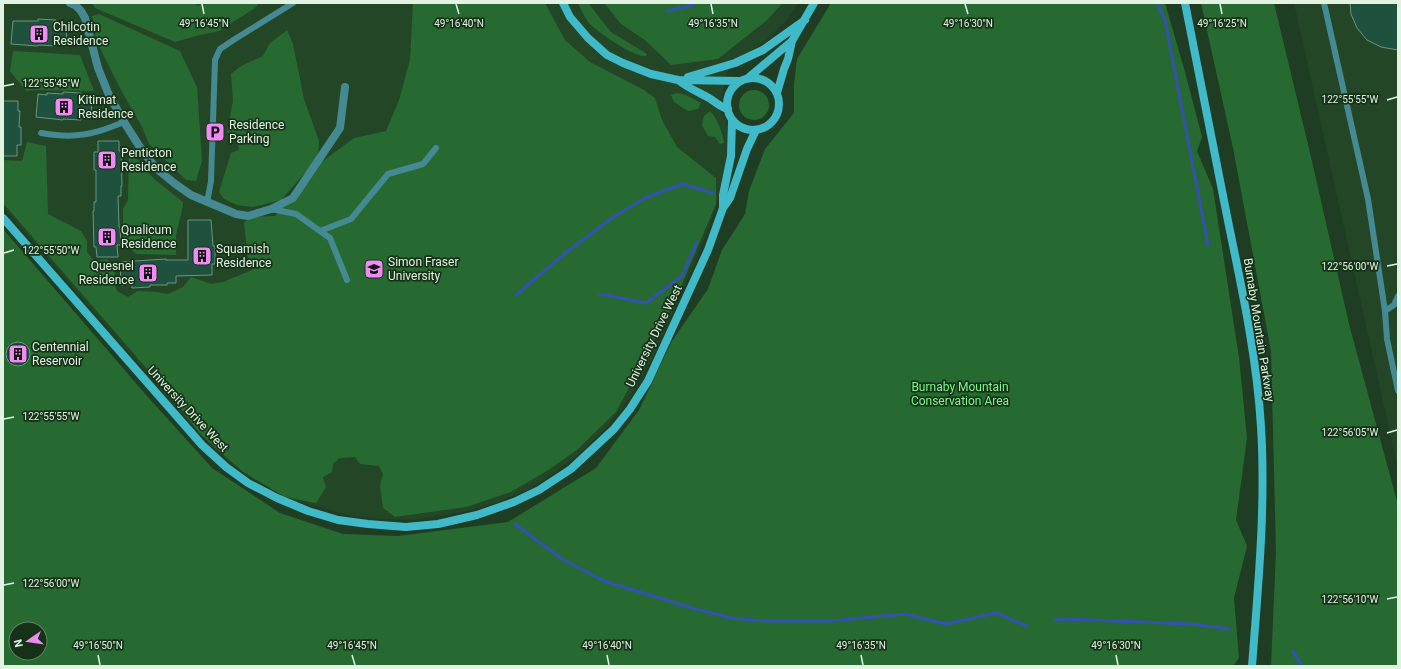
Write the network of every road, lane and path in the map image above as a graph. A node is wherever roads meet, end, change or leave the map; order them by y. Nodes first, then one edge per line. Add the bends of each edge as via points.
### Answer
1 (70, 3) edge
2 (563, 3) edge
3 (814, 3) edge
4 (1185, 3) edge
5 (1324, 3) edge
6 (292, 4) edge
7 (805, 20) junction
8 (792, 41) junction
9 (744, 79) junction
10 (678, 80) junction
11 (345, 87) dead end
12 (777, 92) junction
13 (728, 109) junction
14 (732, 120) junction
15 (124, 122) junction
16 (756, 130) junction
17 (41, 133) dead end
18 (436, 148) dead end
19 (207, 203) junction
20 (723, 208) junction
21 (271, 209) junction
22 (3, 218) edge
23 (320, 231) junction
24 (347, 280) dead end
25 (1398, 296) edge
26 (1385, 311) junction
27 (1398, 391) edge
28 (1252, 666) edge

1 - 15 street via 81,11 85,18 98,68
2 - 10 street via 570,18 607,55 651,74
3 - 7 street
4 - 28 street, Burnaby Mountain Parkway via 1239,275 1261,427 1261,534
5 - 26 lane via 1368,199
6 - 19 lane via 225,46 215,60 211,181
7 - 8 street
7 - 10 street via 763,50 735,63
8 - 9 street
8 - 12 street
9 - 10 street
9 - 12 street via 757,77 765,80
9 - 13 street via 729,93
10 - 13 street
11 - 21 street via 340,128 293,198
12 - 16 street via 779,105 776,117 768,126
13 - 14 street
14 - 16 street via 743,129
14 - 20 street, University Drive West via 731,156
15 - 17 lane via 79,135
15 - 19 street via 157,169 191,195
16 - 20 street, University Drive West via 730,198
18 - 23 lane via 422,164 388,174 351,219
19 - 21 street via 248,216
20 - 22 street, University Drive West via 708,250 648,381 614,429 571,469 539,490 514,502 464,518 406,527 338,520 308,511 277,498 226,467 202,445
21 - 23 lane via 296,214
23 - 24 lane via 330,238
25 - 26 lane via 1394,305
26 - 27 lane via 1387,339

